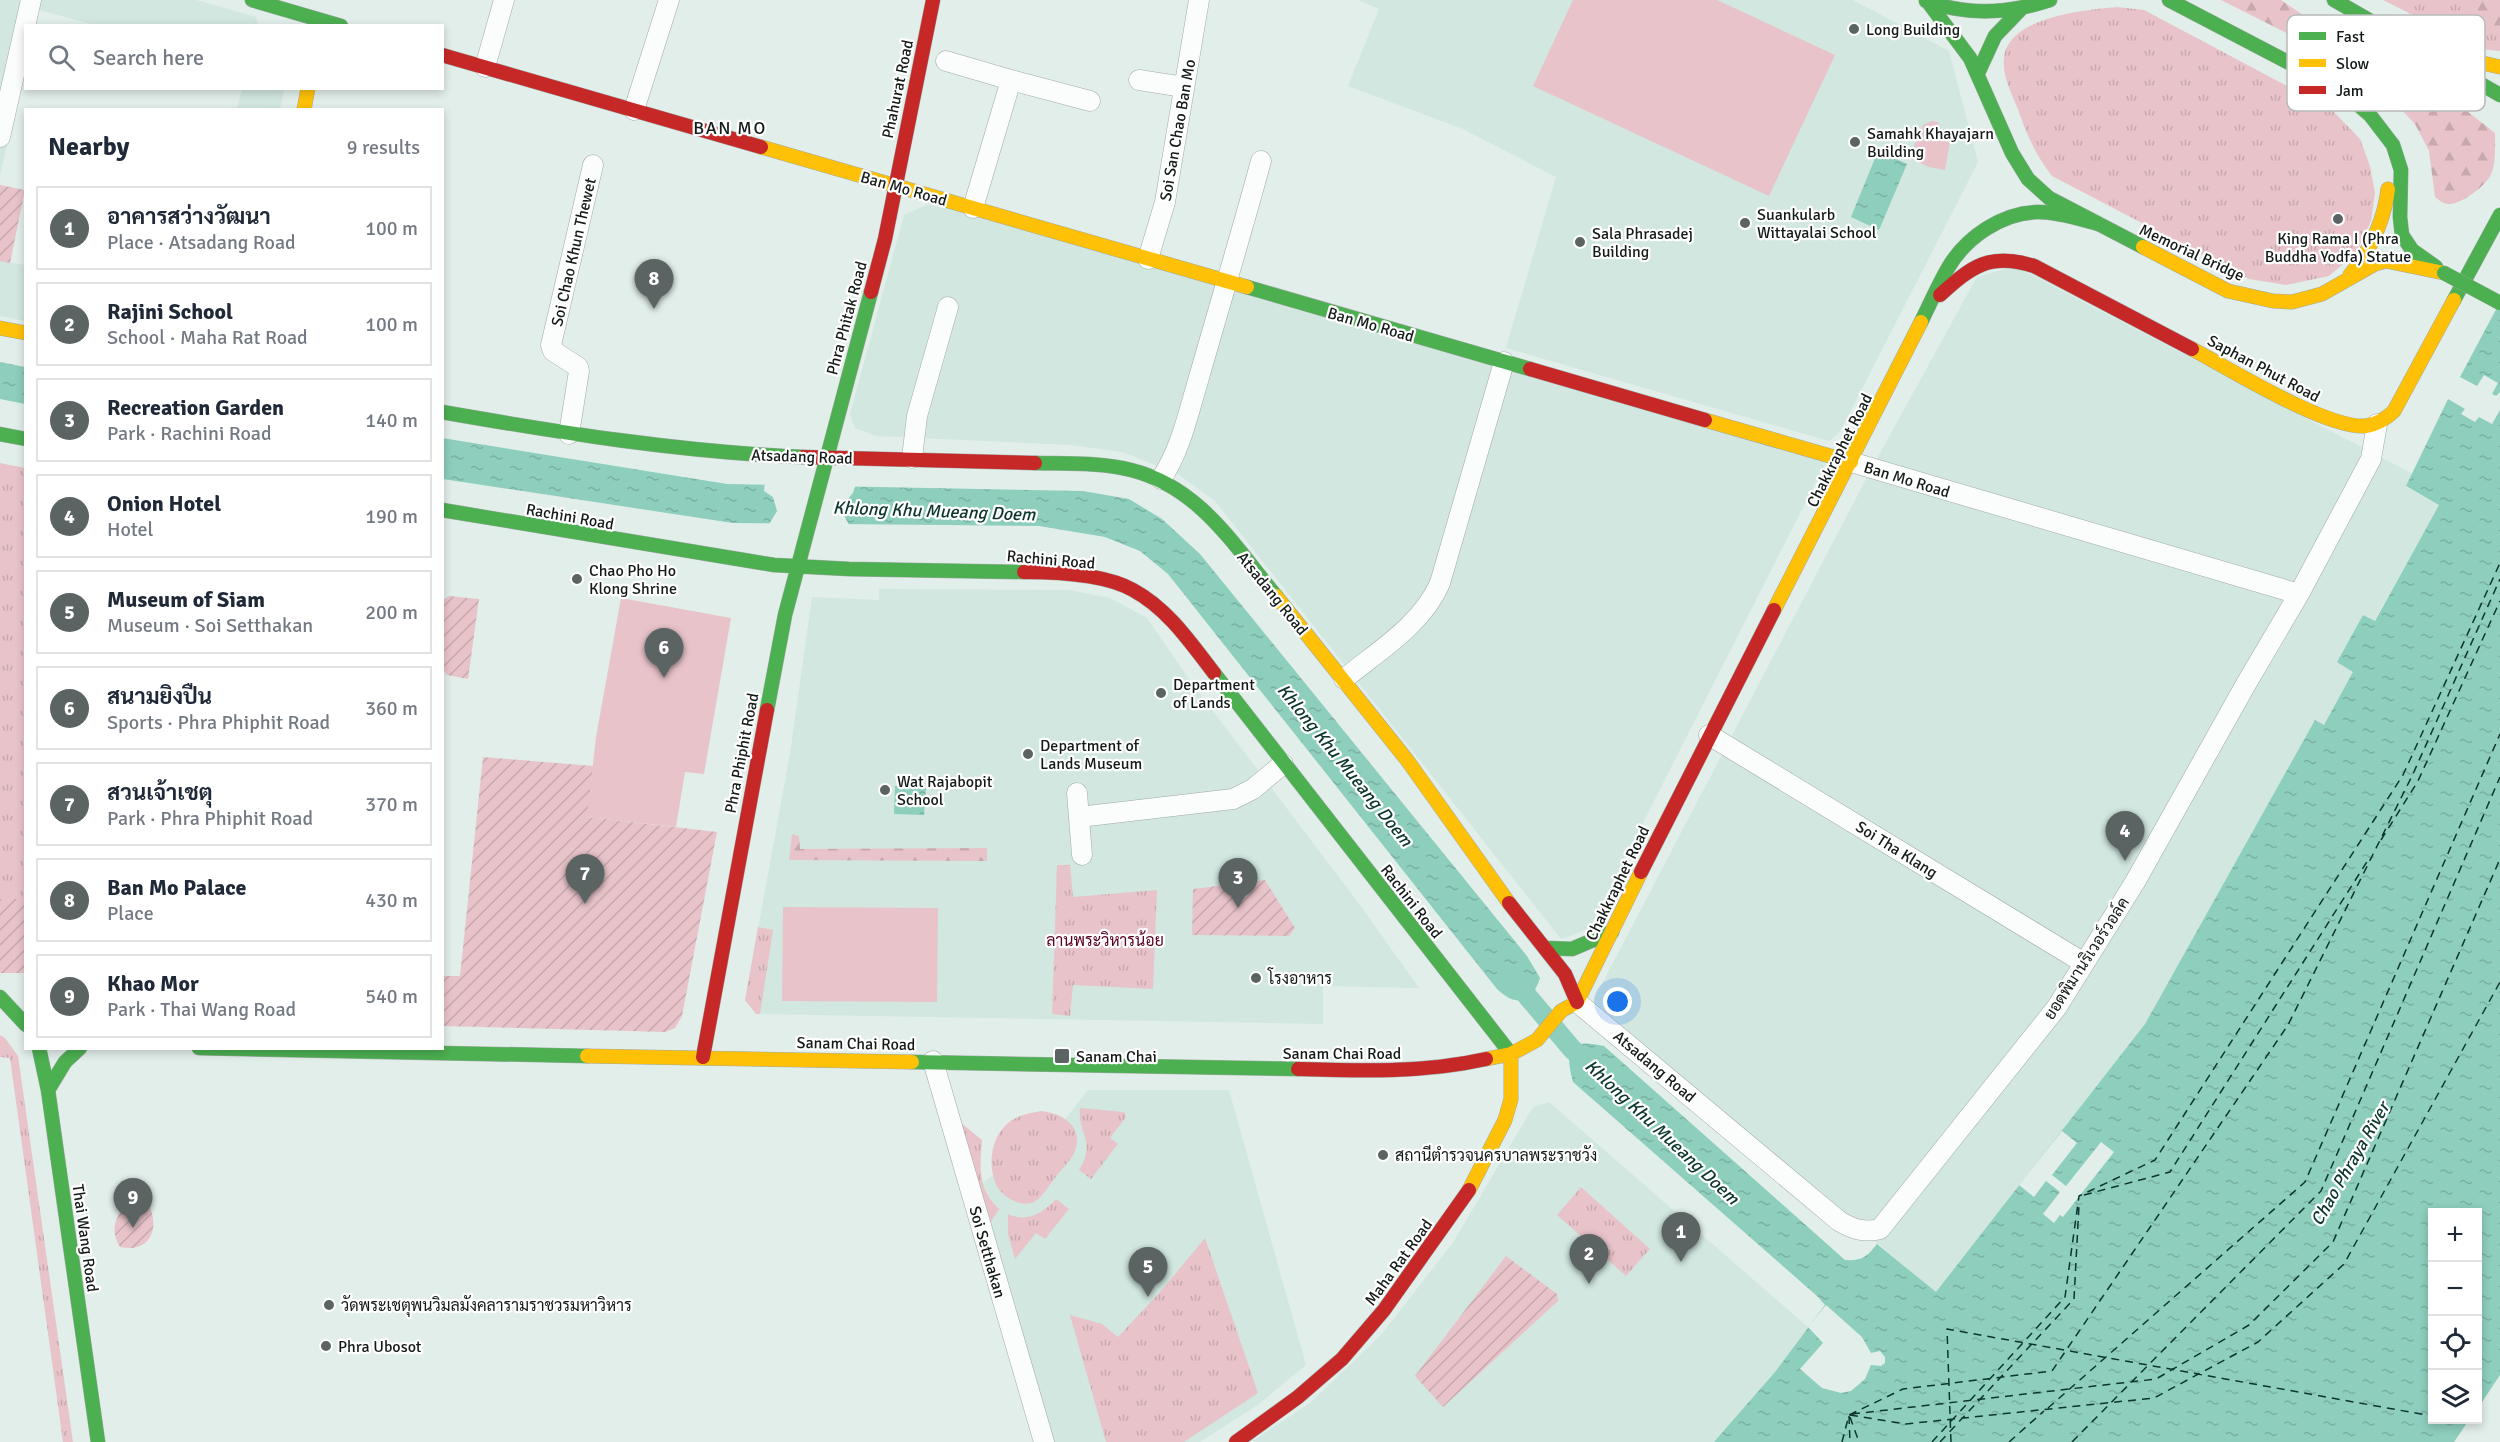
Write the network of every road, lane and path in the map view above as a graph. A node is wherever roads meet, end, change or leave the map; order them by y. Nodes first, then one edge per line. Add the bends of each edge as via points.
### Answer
1 (31, 0) edge
2 (252, 0) edge
3 (504, 0) edge
4 (669, 0) edge
5 (933, 0) edge
6 (1199, 0) edge
7 (2050, 0) edge
8 (2169, 0) edge
9 (2334, 0) edge
10 (1926, 1) edge
11 (2022, 8) junction
12 (2362, 15) edge
13 (323, 19) edge
14 (26, 24) edge
15 (24, 31) edge
16 (444, 56) edge
17 (946, 61) dead end
18 (2287, 62) edge
19 (2485, 64) edge
20 (485, 67) junction
21 (2500, 67) edge
22 (1978, 73) junction
23 (1011, 80) junction
24 (1139, 80) dead end
25 (2485, 86) edge
26 (1184, 87) junction
27 (309, 90) edge
28 (2500, 95) edge
29 (1090, 101) dead end
30 (304, 108) edge
31 (634, 110) junction
32 (2366, 111) edge
33 (2367, 111) edge
34 (0, 137) edge
35 (1261, 161) dead end
36 (593, 165) dead end
37 (895, 186) junction
38 (973, 208) junction
39 (2500, 215) edge
40 (2098, 224) junction
41 (1148, 259) junction
42 (2444, 273) junction
43 (1229, 282) junction
44 (2340, 285) junction
45 (2500, 303) edge
46 (948, 307) dead end
47 (1928, 307) junction
48 (0, 328) edge
49 (24, 333) edge
50 (1504, 362) junction
51 (444, 412) edge
52 (2377, 424) junction
53 (0, 434) edge
54 (569, 434) junction
55 (24, 439) edge
56 (826, 458) junction
57 (912, 458) junction
58 (1851, 462) junction
59 (1161, 479) junction
60 (444, 510) edge
61 (797, 567) junction
62 (2299, 594) junction
63 (1344, 679) junction
64 (1709, 735) junction
65 (1283, 764) junction
66 (1077, 793) dead end
67 (1079, 818) junction
68 (1082, 855) dead end
69 (1612, 932) junction
70 (1545, 948) junction
71 (2084, 963) junction
72 (0, 997) edge
73 (24, 1000) edge
74 (1569, 1006) junction
75 (24, 1023) edge
76 (39, 1050) edge
77 (78, 1050) edge
78 (311, 1050) edge
79 (1511, 1053) junction
80 (703, 1057) junction
81 (933, 1061) junction
82 (48, 1090) junction
83 (1869, 1232) joint
84 (1247, 1439) edge
85 (98, 1442) edge
86 (1044, 1442) edge

1 - 14 street
2 - 13 street
3 - 20 street
4 - 31 street
5 - 37 street, Phahurat Road
6 - 26 street, Soi San Chao Ban Mo
7 - 11 street
8 - 18 street, Memorial Bridge
9 - 12 street
10 - 11 street via 1960,11
10 - 22 street
11 - 22 street via 2000,27 1985,51
15 - 34 street
16 - 20 street, Ban Mo Road
17 - 23 street
19 - 21 street
20 - 31 street, Ban Mo Road
22 - 40 street via 2012,153 2028,178 2049,198
23 - 29 street
23 - 38 street
24 - 26 street
25 - 28 street
26 - 41 street, Soi San Chao Ban Mo via 1166,202
27 - 30 street
31 - 37 street, Ban Mo Road
32 - 44 street via 2385,162 2387,200 2374,242
33 - 42 street, Memorial Bridge via 2393,146 2401,170 2400,226 2406,243
35 - 43 street
36 - 54 street, Soi Chao Khun Thewet via 551,345 553,351 579,371
37 - 38 street, Ban Mo Road
37 - 56 street, Phra Phitak Road via 885,238
38 - 41 street, Ban Mo Road
39 - 52 street via 2398,405 2386,420
40 - 44 street, Memorial Bridge via 2228,291 2272,302 2292,302
40 - 47 street, Chakkraphet Road via 2035,211 2000,222 1962,249
41 - 43 street, Ban Mo Road
42 - 44 street, Memorial Bridge via 2386,261
42 - 45 street, Memorial Bridge, bridge
43 - 50 street, Ban Mo Road
43 - 59 street via 1186,422 1171,465
46 - 57 street via 917,416
47 - 52 street, Saphan Phut Road via 1977,265 1996,258 2018,260 2313,413 2354,426
47 - 58 street, Chakkraphet Road
48 - 49 street
50 - 58 street, Ban Mo Road
50 - 63 street via 1433,600 1416,620
51 - 54 street, Atsadang Road
52 - 62 street, ยอดพิมานริเวอร์วอล์ค via 2371,459
53 - 55 street
54 - 56 street, Atsadang Road via 734,454
56 - 57 street, Atsadang Road
56 - 61 street, Phra Phiphit Road
57 - 59 street, Atsadang Road via 1094,465 1129,469
58 - 62 street, Ban Mo Road
58 - 64 street, Chakkraphet Road
59 - 63 street, Atsadang Road via 1188,495 1213,519
60 - 61 street, Rachini Road
61 - 65 street, Rachini Road via 1052,573 1100,579 1132,589 1182,631
61 - 80 street, Phra Phiphit Road via 771,684
62 - 71 street, ยอดพิมานริเวอร์วอล์ค via 2135,882
63 - 70 street, Atsadang Road
64 - 69 street, Chakkraphet Road
64 - 71 street, Soi Tha Klang
65 - 67 street via 1253,789 1233,799
65 - 79 street, Rachini Road
66 - 67 street
67 - 68 street
69 - 70 street via 1575,950
69 - 74 street, Chakkraphet Road
70 - 74 street, Atsadang Road
71 - 83 street, ยอดพิมานริเวอร์วอล์ค via 2057,1007 1886,1223
72 - 73 street
72 - 75 street
74 - 79 street, Chakkraphet Road via 1537,1040
74 - 83 street, Atsadang Road via 1839,1221
76 - 82 street, Thai Wang Road
77 - 82 street via 65,1062
78 - 80 street, Sanam Chai Road
79 - 81 street, Sanam Chai Road via 1455,1066 1384,1071
79 - 84 street, Maha Rat Road via 1511,1099 1505,1120 1462,1202 1384,1310 1342,1359
80 - 81 street, Sanam Chai Road
81 - 86 street, Soi Setthakan
82 - 85 street, Thai Wang Road

